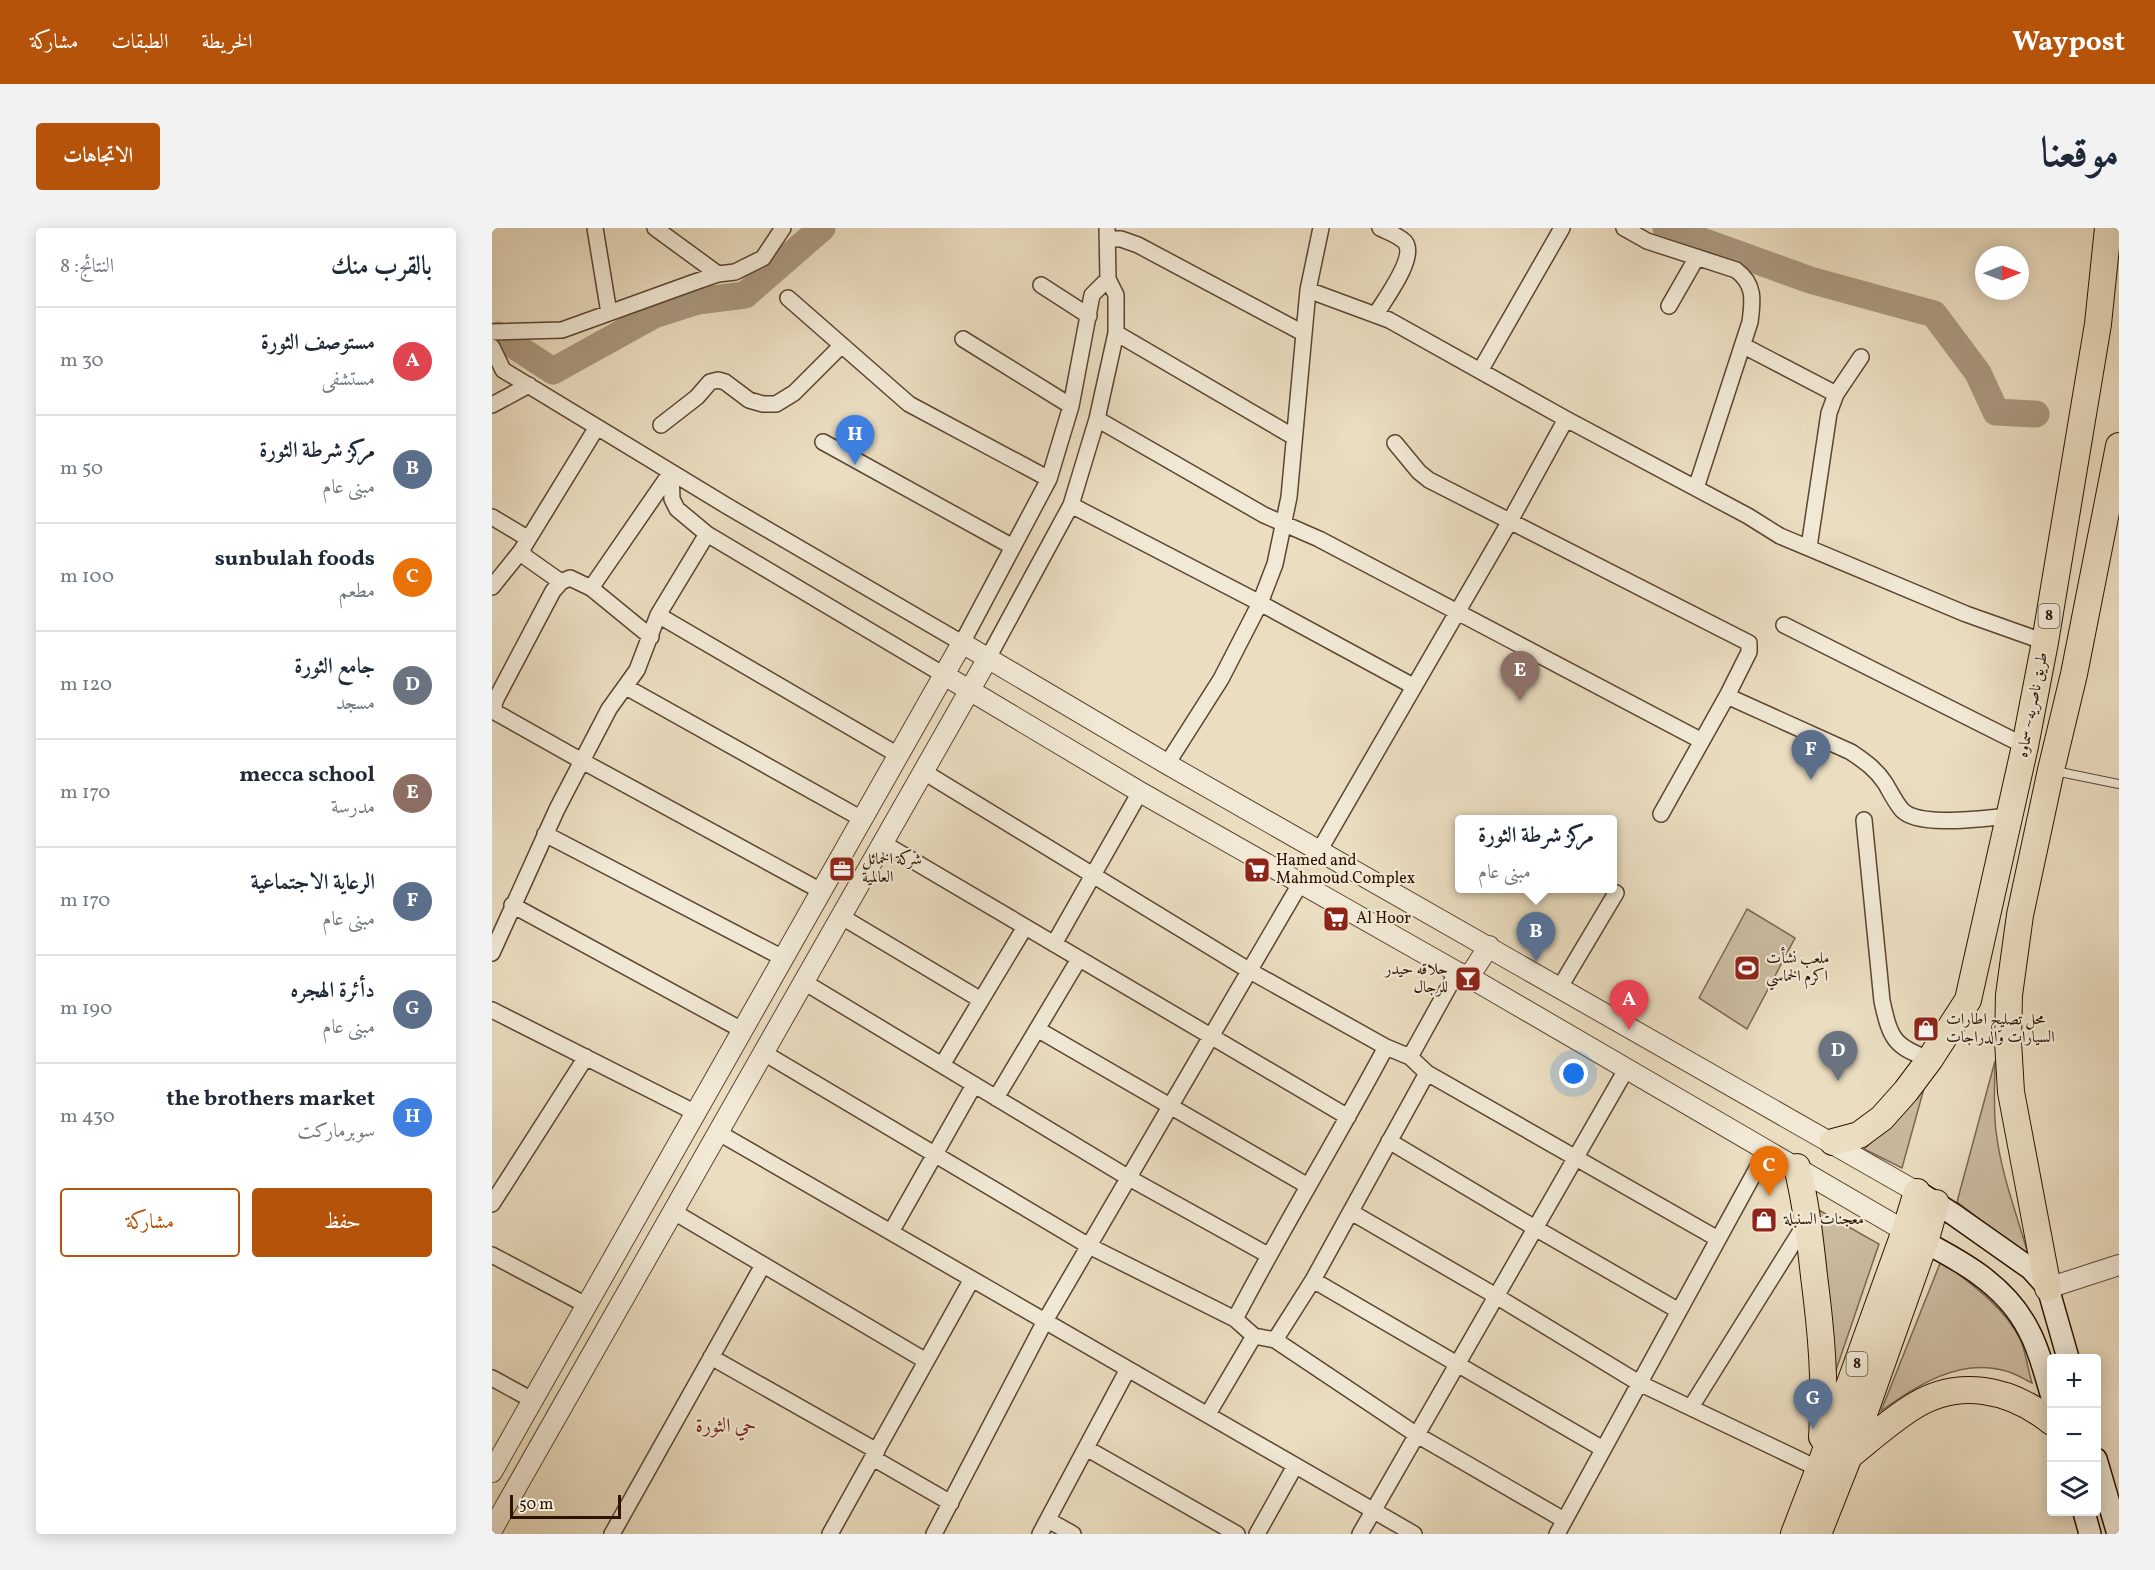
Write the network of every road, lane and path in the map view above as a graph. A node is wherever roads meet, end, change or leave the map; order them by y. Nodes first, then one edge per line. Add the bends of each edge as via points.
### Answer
1 (595, 228) edge
2 (655, 228) edge
3 (783, 228) edge
4 (1321, 228) edge
5 (1380, 228) edge
6 (1562, 228) edge
7 (1624, 228) edge
8 (2108, 228) edge
9 (1107, 234) edge
10 (1696, 257) junction
11 (718, 274) junction
12 (1108, 279) junction
13 (1041, 285) dead end
14 (1308, 290) junction
15 (788, 298) dead end
16 (1669, 306) dead end
17 (609, 313) junction
18 (1376, 314) junction
19 (1089, 316) junction
20 (492, 332) edge
21 (1116, 333) junction
22 (1303, 333) junction
23 (963, 339) dead end
24 (841, 346) junction
25 (1744, 346) junction
26 (492, 347) edge
27 (1861, 357) dead end
28 (1480, 371) junction
29 (529, 385) junction
30 (1836, 394) junction
31 (492, 405) edge
32 (1071, 406) junction
33 (1097, 419) junction
34 (1566, 419) junction
35 (661, 424) dead end
36 (597, 427) junction
37 (1294, 437) junction
38 (823, 442) dead end
39 (1395, 443) dead end
40 (2119, 446) edge
41 (671, 472) junction
42 (1049, 479) junction
43 (1696, 488) junction
44 (1071, 505) junction
45 (492, 517) edge
46 (1510, 521) junction
47 (1284, 524) junction
48 (707, 534) junction
49 (524, 544) junction
50 (1809, 547) junction
51 (1012, 548) junction
52 (561, 582) junction
53 (492, 586) edge
54 (591, 588) junction
55 (1260, 603) junction
56 (1455, 612) junction
57 (658, 615) junction
58 (1784, 626) dead end
59 (651, 637) junction
60 (962, 643) junction
61 (2042, 654) junction
62 (988, 658) junction
63 (2074, 674) junction
64 (944, 675) junction
65 (1413, 686) junction
66 (626, 687) junction
67 (970, 690) junction
68 (1727, 696) junction
69 (494, 711) edge
70 (1702, 741) junction
71 (2025, 746) junction
72 (898, 755) junction
73 (582, 761) junction
74 (1167, 764) junction
75 (2051, 770) junction
76 (924, 772) junction
77 (2119, 784) edge
78 (1140, 792) junction
79 (1661, 813) dead end
80 (2010, 816) junction
81 (862, 819) junction
82 (1864, 820) dead end
83 (545, 834) junction
84 (883, 843) junction
85 (1318, 851) junction
86 (1093, 875) junction
87 (1300, 884) junction
88 (821, 891) junction
89 (1616, 893) dead end
90 (512, 904) junction
91 (842, 916) junction
92 (497, 927) edge
93 (1024, 927) junction
94 (1054, 944) junction
95 (1488, 946) junction
96 (492, 953) edge
97 (783, 958) junction
98 (1079, 959) junction
99 (1250, 971) junction
100 (1463, 974) junction
101 (804, 982) junction
102 (1560, 987) junction
103 (981, 1000) junction
104 (492, 1010) edge
105 (1037, 1029) junction
106 (742, 1030) junction
107 (1211, 1037) junction
108 (1386, 1047) junction
109 (764, 1053) junction
110 (586, 1057) junction
111 (1410, 1057) junction
112 (1930, 1059) junction
113 (942, 1065) junction
114 (1627, 1068) junction
115 (1427, 1073) junction
116 (974, 1085) junction
117 (996, 1098) junction
118 (1171, 1106) junction
119 (696, 1113) junction
120 (1348, 1118) junction
121 (719, 1133) junction
122 (1389, 1141) junction
123 (1833, 1142) junction
124 (1767, 1150) junction
125 (935, 1155) junction
126 (1576, 1157) junction
127 (1797, 1167) junction
128 (1129, 1178) junction
129 (1308, 1186) junction
130 (1926, 1197) junction
131 (492, 1204) edge
132 (674, 1212) junction
133 (1351, 1212) junction
134 (1808, 1220) junction
135 (1535, 1228) junction
136 (891, 1232) junction
137 (1915, 1237) junction
138 (1718, 1239) junction
139 (1089, 1246) junction
140 (492, 1255) edge
141 (1268, 1255) junction
142 (763, 1265) junction
143 (2119, 1265) edge
144 (972, 1279) junction
145 (1313, 1280) junction
146 (2048, 1288) junction
147 (1496, 1296) junction
148 (586, 1305) junction
149 (1679, 1311) junction
150 (1235, 1319) junction
151 (1045, 1321) junction
152 (1254, 1336) junction
153 (1275, 1340) junction
154 (2067, 1354) edge
155 (711, 1357) junction
156 (926, 1361) junction
157 (1457, 1365) junction
158 (1128, 1369) junction
159 (492, 1377) edge
160 (2047, 1381) edge
161 (1639, 1383) junction
162 (534, 1401) junction
163 (1691, 1407) junction
164 (1208, 1414) junction
165 (2047, 1418) edge
166 (1417, 1435) junction
167 (1086, 1448) junction
168 (1603, 1449) junction
169 (875, 1454) junction
170 (1849, 1456) junction
171 (2098, 1462) edge
172 (1295, 1466) junction
173 (1820, 1469) junction
174 (492, 1472) edge
175 (951, 1503) junction
176 (1374, 1511) junction
177 (2085, 1516) edge
178 (1048, 1520) junction
179 (1564, 1520) junction
180 (492, 1530) edge
181 (612, 1534) edge
182 (830, 1534) edge
183 (934, 1534) edge
184 (1040, 1534) edge
185 (1073, 1534) edge
186 (1237, 1534) edge
187 (1257, 1534) edge
188 (1360, 1534) edge
189 (1414, 1534) edge
190 (1557, 1534) edge
191 (1794, 1534) edge
192 (1818, 1534) edge
193 (2090, 1534) edge
194 (2118, 1534) edge

1 - 17 street
2 - 11 street
3 - 11 street via 763,258 735,272
4 - 14 street
5 - 18 street via 1398,236 1409,251
6 - 28 street
7 - 10 street via 1647,241
8 - 61 highway, طريق ناصريه~ سماوه / 8 via 2097,336
9 - 12 street
9 - 22 street via 1137,245
10 - 16 street
10 - 25 street via 1736,270 1750,285 1752,302
11 - 17 street
12 - 19 street via 1092,295
12 - 21 street via 1116,295
13 - 19 street
14 - 18 street
14 - 22 street
15 - 24 street
17 - 20 street via 562,330
18 - 28 street
19 - 32 street
21 - 33 street
21 - 37 street
22 - 37 street
23 - 32 street
24 - 35 street via 794,393 777,404 749,400 718,380 710,382
24 - 42 street via 909,404
25 - 30 street
25 - 43 street
26 - 29 street via 503,370
27 - 30 street
28 - 34 street
29 - 31 street
29 - 36 street
30 - 50 street via 1828,413
32 - 42 street
33 - 44 street
33 - 47 street
34 - 43 street
34 - 46 street
36 - 41 street
36 - 49 street
37 - 47 street
38 - 51 street
39 - 46 street via 1429,480
40 - 63 highway, طريق ناصريه~ سماوه / 8
41 - 48 street via 672,499 677,508
41 - 54 street
41 - 60 street
42 - 51 street
43 - 50 street via 1780,536
44 - 55 street
44 - 62 street
45 - 49 street
46 - 56 street
46 - 68 street via 1745,639 1749,652
47 - 55 street via 1275,564
47 - 56 street via 1320,539
48 - 57 street
48 - 64 street
49 - 52 street via 527,558
49 - 53 street
50 - 61 street via 1966,614
51 - 60 street
52 - 54 street via 570,578
52 - 69 street via 496,697
54 - 59 street
55 - 65 street
55 - 74 street via 1221,679
56 - 65 street
56 - 70 street
57 - 59 street
57 - 72 street
58 - 71 street
59 - 66 street
60 - 62 street
60 - 64 street
61 - 63 highway
61 - 71 highway, طريق ناصريه~ سماوه / 8
62 - 67 street
62 - 74 street
63 - 75 highway, طريق ناصريه~ سماوه / 8
64 - 67 street
64 - 72 street
65 - 85 street
66 - 73 street via 609,709
66 - 81 street
67 - 76 street
67 - 78 street
68 - 70 street
68 - 80 street via 1868,763 1910,816 1920,820
69 - 73 street
70 - 79 street
71 - 80 highway, طريق ناصريه~ سماوه / 8
72 - 81 street
73 - 83 street
73 - 88 street
74 - 85 street
75 - 77 lane
75 - 146 highway, طريق ناصريه~ سماوه / 8 via 2020,915 2009,995 2008,1041 2011,1092
76 - 84 street
76 - 86 street
78 - 86 street
78 - 87 street
80 - 112 highway, طريق ناصريه~ سماوه / 8 via 1968,1000
81 - 88 street
82 - 112 street via 1887,1022 1900,1046
83 - 90 street
83 - 97 street
84 - 91 street
84 - 93 street
85 - 95 street
86 - 94 street
86 - 99 street
87 - 99 street
87 - 100 street
88 - 97 street
89 - 102 street
90 - 92 street
90 - 106 street
91 - 101 street
91 - 103 street
92 - 96 street
93 - 94 street
93 - 103 street
94 - 98 street
95 - 100 street
95 - 102 street
97 - 106 street
98 - 105 street
98 - 107 street
99 - 107 street
99 - 108 street
100 - 111 street
100 - 114 street
101 - 109 street
101 - 113 street
102 - 123 street
103 - 113 street
104 - 110 street
105 - 117 street
105 - 118 street
106 - 119 street
107 - 118 street
107 - 120 street
108 - 111 street
108 - 120 street
109 - 121 street
109 - 125 street
110 - 119 street
110 - 131 street
111 - 115 street
112 - 123 highway, طريق ناصريه~ سماوه via 1882,1118 1858,1135
113 - 116 street
114 - 124 street
114 - 126 street
115 - 122 street
115 - 126 street
116 - 117 street
116 - 125 street
117 - 128 street
118 - 128 street
118 - 129 street
119 - 148 street
120 - 129 street
121 - 132 street
121 - 136 street
122 - 133 street
122 - 135 street
123 - 130 street
124 - 127 street
124 - 138 street
125 - 136 street
125 - 139 street
126 - 135 street
126 - 138 street
127 - 134 highway
127 - 137 street
128 - 139 street
128 - 141 street
129 - 141 street
130 - 137 highway, 8
130 - 146 main road via 2031,1269
132 - 142 street
132 - 180 street
133 - 145 street
133 - 147 street
134 - 163 street
134 - 173 highway via 1824,1368
135 - 147 street
135 - 149 street
136 - 144 street
137 - 160 main road via 1989,1282 2013,1306 2035,1343
137 - 170 highway, 8
137 - 173 highway, 8
138 - 149 street
139 - 150 street
139 - 151 street
140 - 148 street
141 - 150 street
142 - 155 street
142 - 156 street
143 - 146 street
144 - 151 street
144 - 156 street
145 - 153 street
145 - 157 street
146 - 154 main road
147 - 157 street
147 - 161 street
148 - 162 street
149 - 161 street
150 - 152 street
151 - 158 street
151 - 175 street
152 - 153 street
152 - 164 street
153 - 166 street
155 - 169 street
155 - 181 street
156 - 169 street
157 - 166 street
157 - 168 street
158 - 164 street
158 - 167 street
159 - 162 street
161 - 163 street
161 - 168 street
162 - 174 street
163 - 173 street
164 - 172 street
165 - 170 highway via 2008,1396 1980,1390 1944,1393 1913,1407
166 - 176 street
166 - 179 street
167 - 178 street
167 - 186 street
168 - 179 street
169 - 175 street
169 - 182 street
170 - 192 highway, 8
171 - 194 main road
172 - 176 street
172 - 187 street
173 - 191 highway, 8
175 - 183 street
176 - 188 street
176 - 189 street
177 - 193 main road
178 - 184 street
178 - 185 street
179 - 190 street

